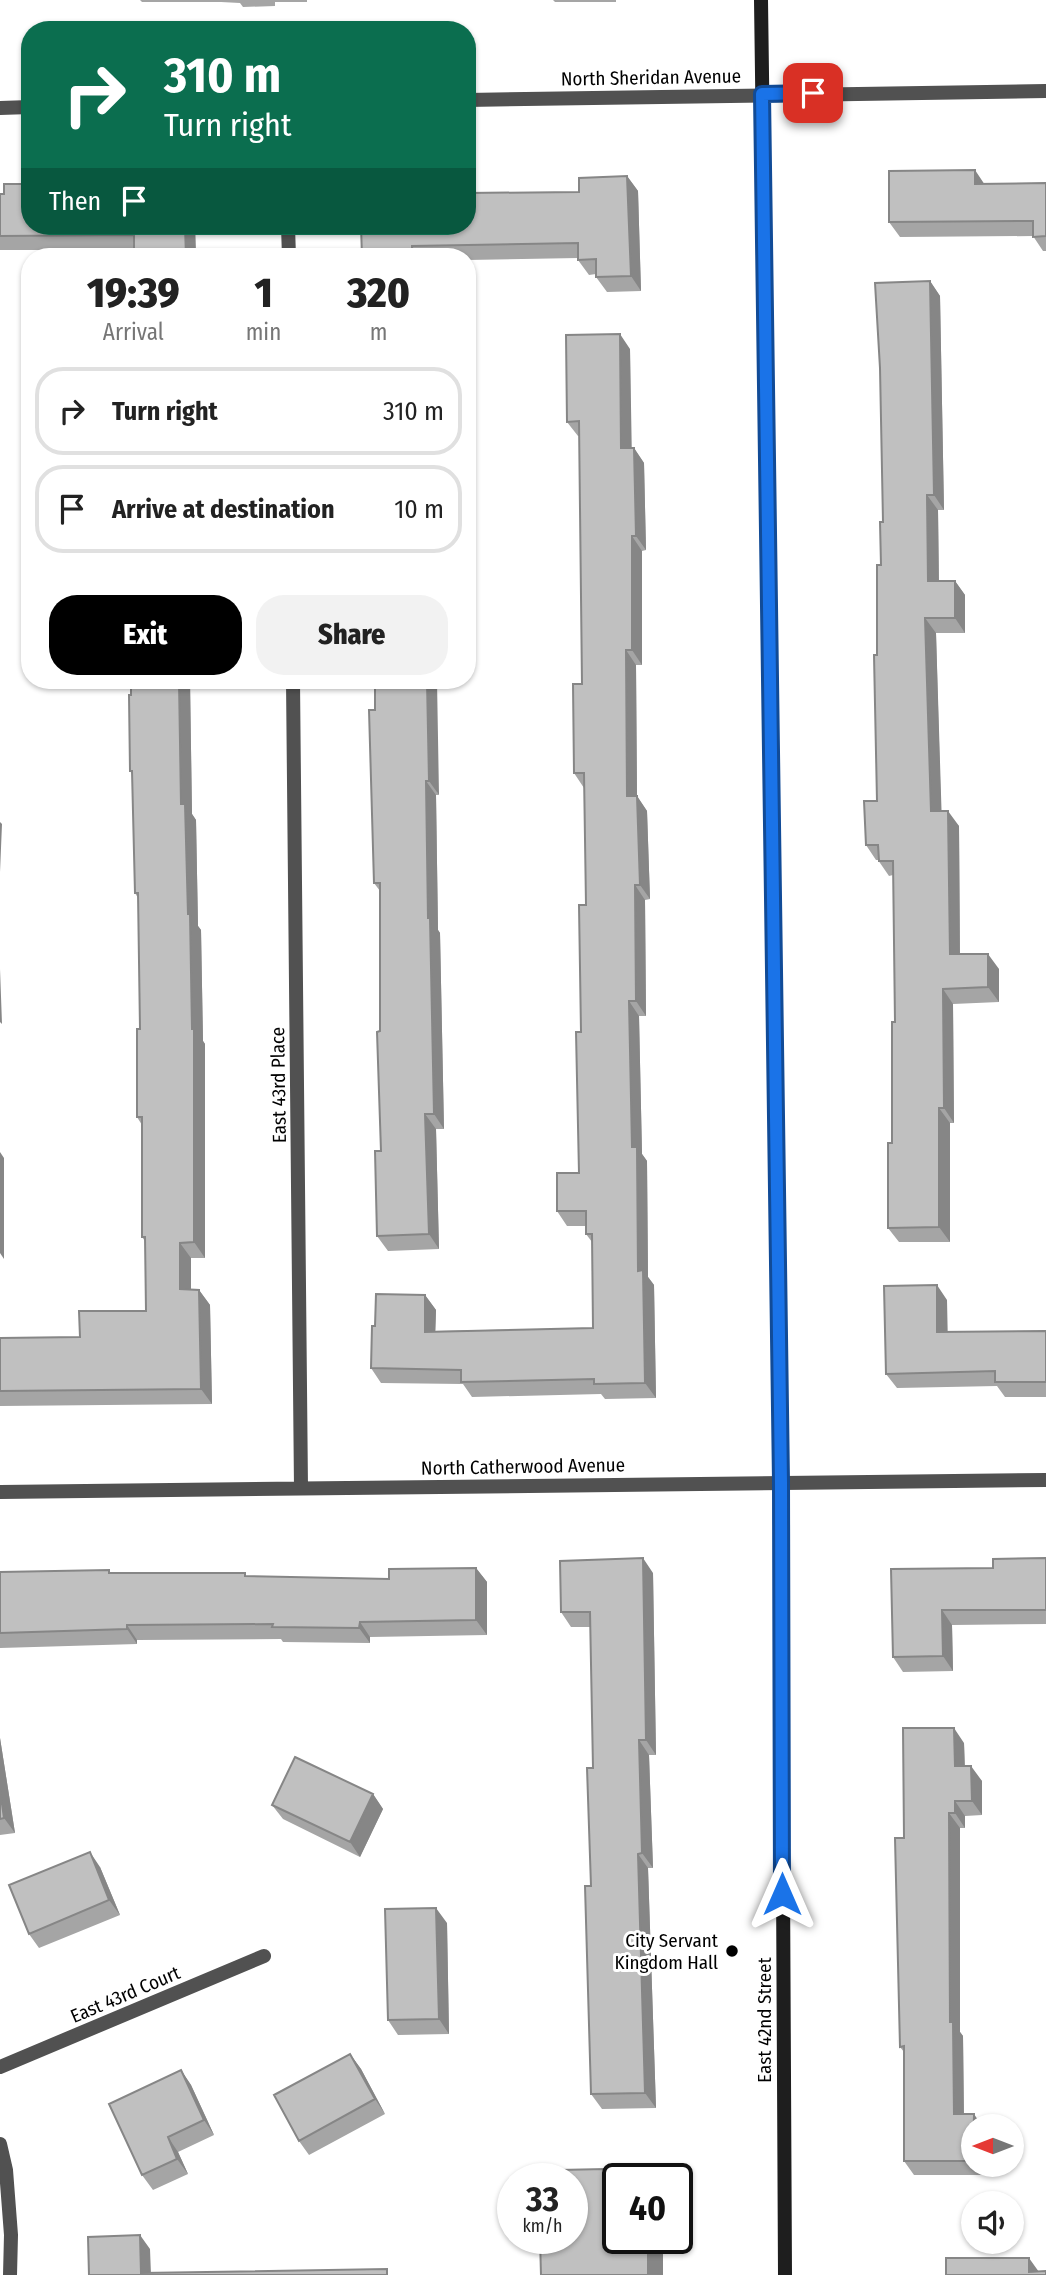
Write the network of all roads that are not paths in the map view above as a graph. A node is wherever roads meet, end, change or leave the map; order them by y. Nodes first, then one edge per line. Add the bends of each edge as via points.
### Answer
1 (761, 0) edge
2 (1046, 91) edge
3 (762, 94) junction
4 (476, 100) edge
5 (21, 107) edge
6 (0, 108) edge
7 (293, 689) edge
8 (1046, 1480) edge
9 (781, 1482) junction
10 (301, 1488) junction
11 (0, 1492) edge
12 (264, 1956) dead end
13 (0, 2067) edge
14 (0, 2144) edge
15 (10, 2275) edge
16 (785, 2275) edge

1 - 3 street, East 42nd Street
2 - 3 street, North Sheridan Avenue
3 - 4 street, North Sheridan Avenue
3 - 9 street, East 42nd Street
5 - 6 street
7 - 10 street, East 43rd Place
8 - 9 street, North Catherwood Avenue
9 - 10 street, North Catherwood Avenue
9 - 16 street, East 42nd Street
10 - 11 street, North Catherwood Avenue
12 - 13 street, East 43rd Court
14 - 15 street via 11,2235

